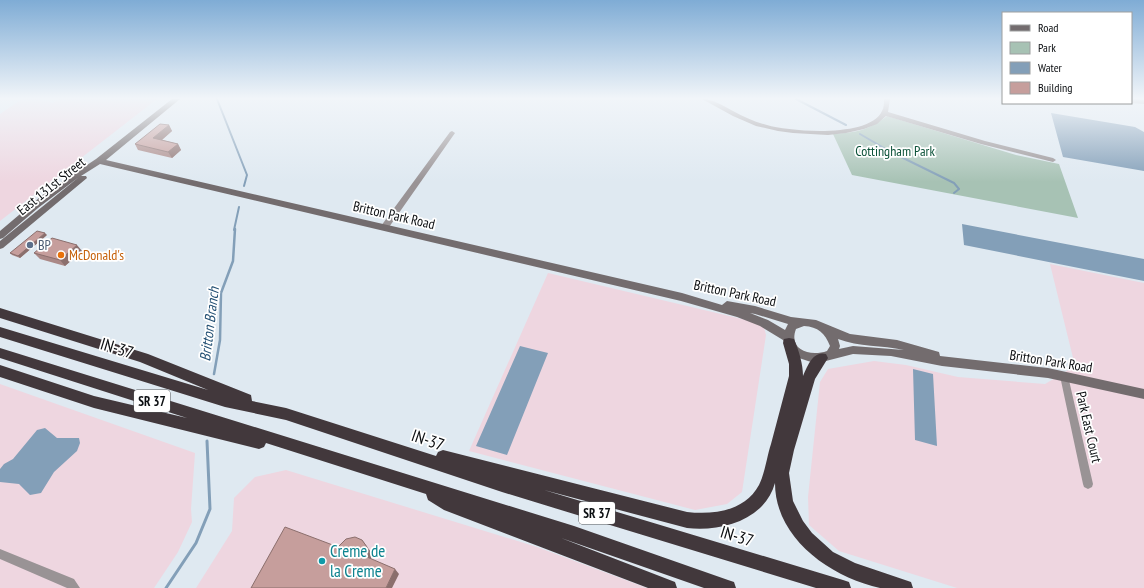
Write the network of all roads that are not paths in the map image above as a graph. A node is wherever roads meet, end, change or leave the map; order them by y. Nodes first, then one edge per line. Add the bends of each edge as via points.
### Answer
1 (142, 126) edge
2 (765, 126) edge
3 (865, 126) edge
4 (929, 126) edge
5 (452, 133) dead end
6 (1053, 160) dead end
7 (99, 161) junction
8 (384, 228) junction
9 (0, 236) edge
10 (0, 246) edge
11 (682, 298) junction
12 (0, 313) edge
13 (804, 322) junction
14 (826, 329) junction
15 (0, 332) edge
16 (789, 340) junction
17 (0, 353) edge
18 (825, 357) junction
19 (952, 361) junction
20 (0, 371) edge
21 (1064, 376) junction
22 (1144, 394) edge
23 (286, 414) junction
24 (353, 434) junction
25 (303, 449) junction
26 (415, 484) junction
27 (1088, 484) dead end
28 (0, 554) edge
29 (74, 588) edge
30 (669, 588) edge
31 (728, 588) edge
32 (843, 588) edge
33 (905, 588) edge

1 - 7 street, East 131st Street
2 - 3 street via 797,132 855,130
4 - 6 street
5 - 8 street
7 - 8 street, Britton Park Road
7 - 9 street, East 131st Street via 85,168
7 - 10 street, East 131st Street via 94,170
8 - 11 street, Britton Park Road
11 - 13 street, Britton Park Road via 755,310 791,321
11 - 16 street, Britton Park Road via 775,326
12 - 23 highway via 143,358
13 - 14 street
13 - 16 street via 792,326
14 - 18 street via 834,340 834,346 832,352
14 - 19 street, Britton Park Road via 848,339 904,345
15 - 23 highway, IN-37 / SR 37 via 226,402
16 - 18 street via 793,348 806,357
16 - 24 highway via 796,364 796,376 766,487 752,506 722,520 688,520
17 - 25 highway, SR 37
18 - 19 street, Britton Park Road via 840,352 861,350
18 - 33 highway via 814,367 808,379 784,466 783,485 790,513 808,540 831,560
19 - 21 street, Britton Park Road
20 - 25 highway via 94,402 254,441
21 - 22 street, Britton Park Road
21 - 27 street, Park East Court
23 - 24 highway, IN-37 / SR 37
24 - 32 highway, IN-37 / SR 37 via 502,485
25 - 26 highway, SR 37
26 - 30 highway via 449,504
26 - 31 highway, SR 37 via 574,534
28 - 29 street

